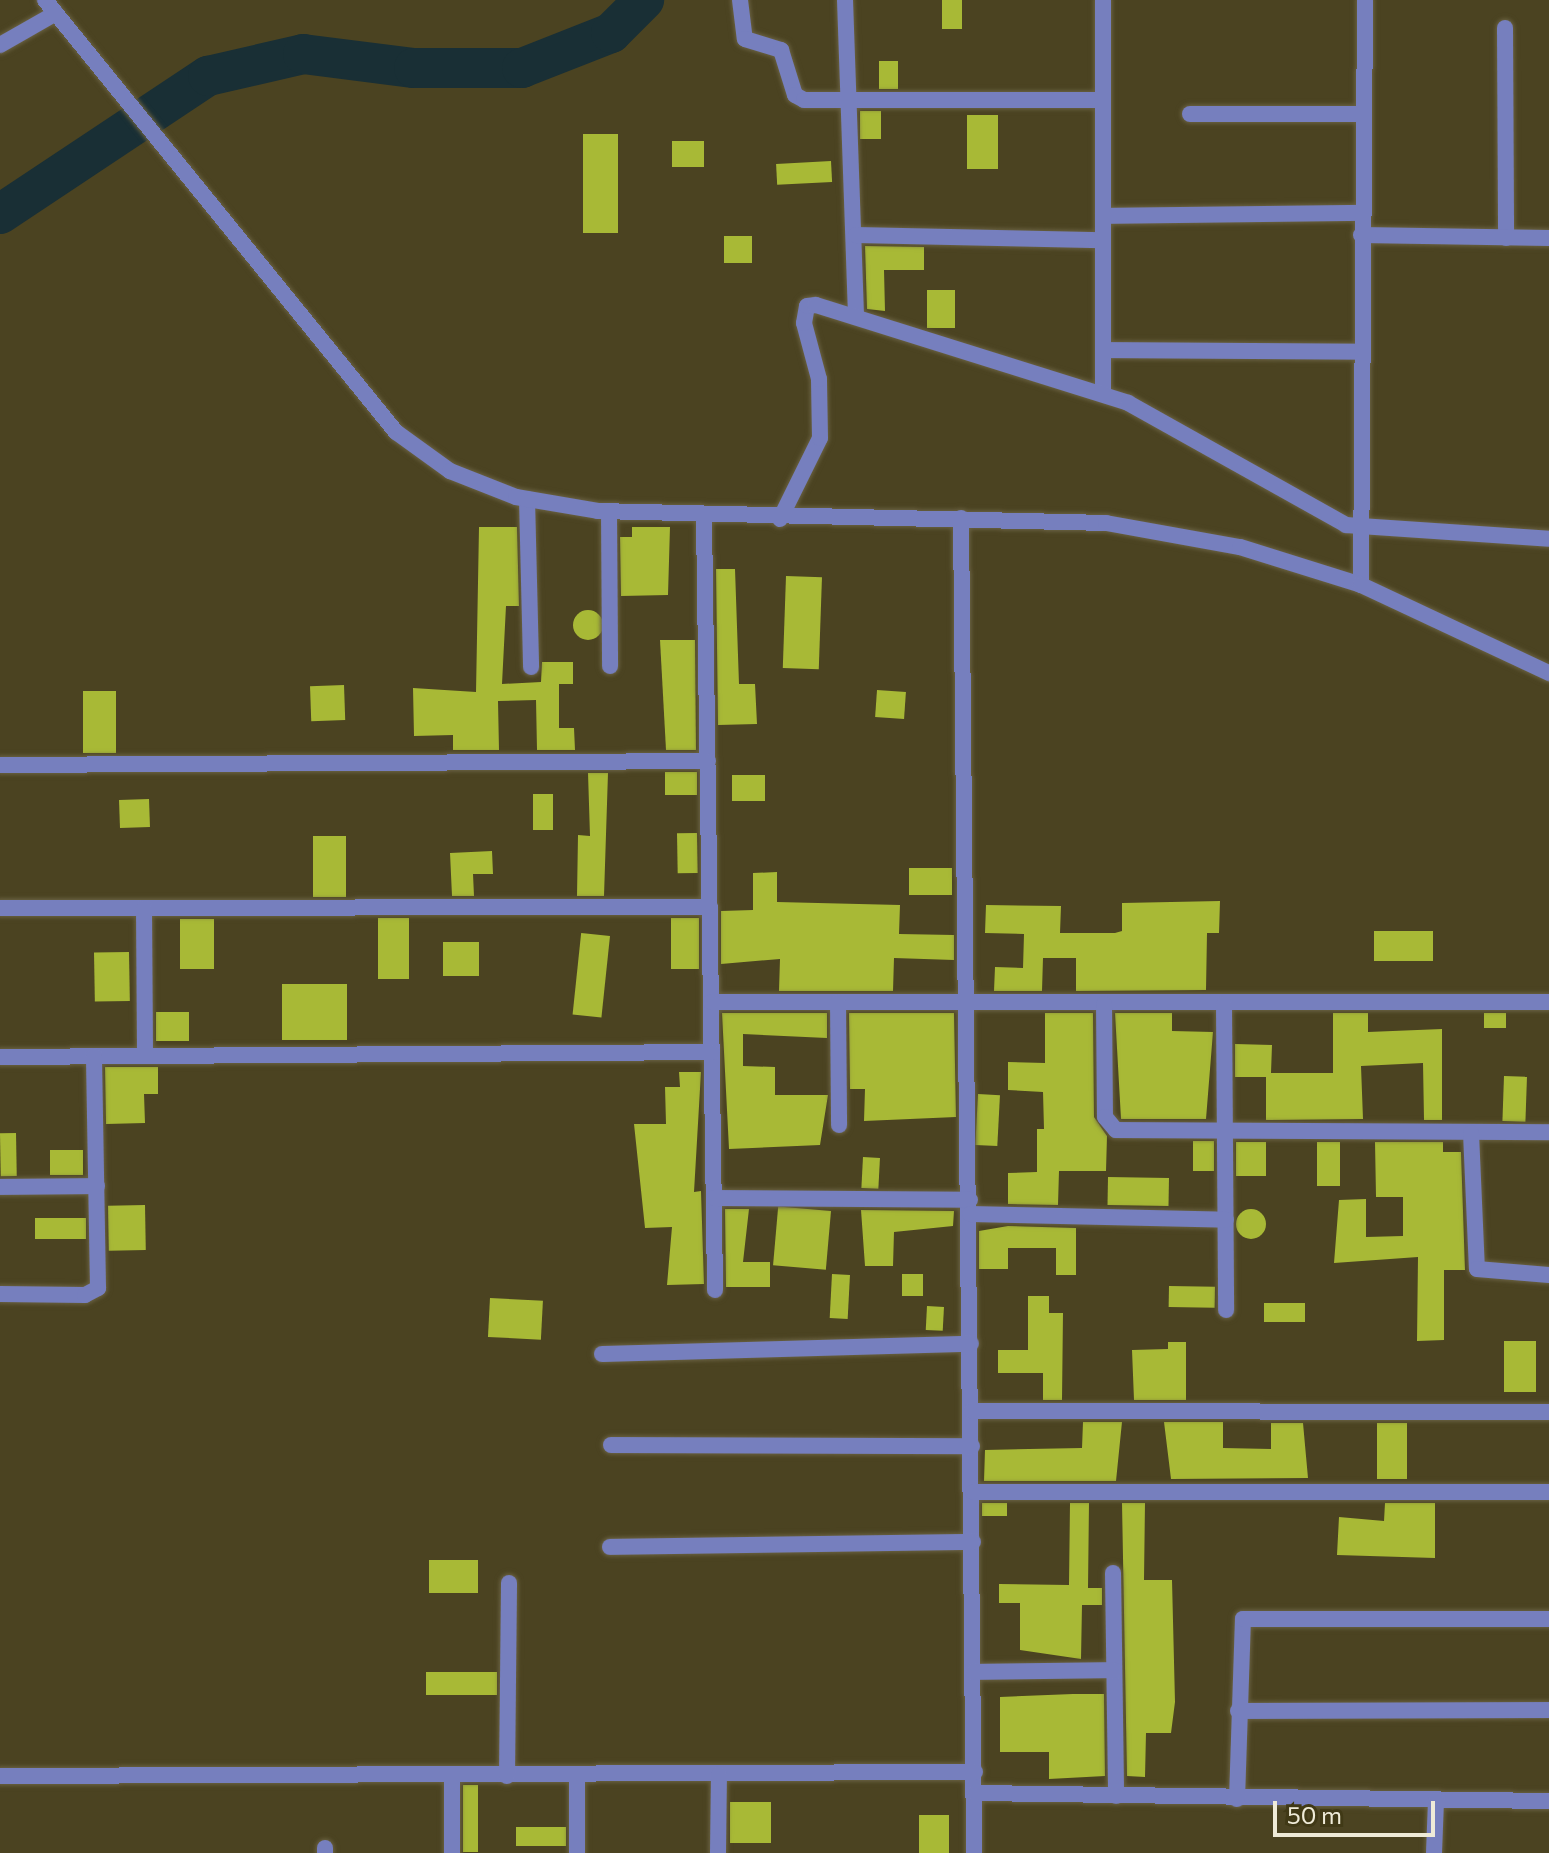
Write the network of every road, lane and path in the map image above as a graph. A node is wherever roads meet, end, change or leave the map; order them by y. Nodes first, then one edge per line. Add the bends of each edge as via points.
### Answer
1 (740, 0) edge
2 (845, 0) edge
3 (1103, 0) edge
4 (1365, 0) edge
5 (51, 6) edge
6 (1505, 28) dead end
7 (0, 45) edge
8 (848, 99) junction
9 (1103, 100) junction
10 (1190, 114) dead end
11 (1363, 114) junction
12 (1361, 213) junction
13 (1103, 216) junction
14 (856, 235) junction
15 (1361, 235) junction
16 (1506, 238) junction
17 (1549, 238) edge
18 (1103, 240) junction
19 (856, 317) junction
20 (1103, 350) junction
21 (1361, 352) junction
22 (1103, 393) junction
23 (527, 499) junction
24 (609, 512) junction
25 (961, 518) junction
26 (704, 519) junction
27 (780, 519) junction
28 (1361, 529) junction
29 (1549, 539) edge
30 (1361, 585) junction
31 (610, 666) dead end
32 (531, 667) dead end
33 (1549, 673) edge
34 (708, 761) junction
35 (0, 765) edge
36 (710, 907) junction
37 (0, 908) edge
38 (144, 908) junction
39 (711, 1002) junction
40 (838, 1002) junction
41 (968, 1002) junction
42 (1549, 1002) edge
43 (1104, 1004) junction
44 (1224, 1004) junction
45 (712, 1052) junction
46 (94, 1056) junction
47 (145, 1056) junction
48 (0, 1057) edge
49 (839, 1125) dead end
50 (1549, 1132) edge
51 (1226, 1133) junction
52 (1471, 1133) junction
53 (97, 1186) junction
54 (0, 1187) edge
55 (714, 1198) junction
56 (970, 1207) junction
57 (1226, 1220) junction
58 (1549, 1275) edge
59 (715, 1290) dead end
60 (0, 1294) edge
61 (1226, 1310) dead end
62 (971, 1344) junction
63 (602, 1354) dead end
64 (972, 1411) junction
65 (1549, 1412) edge
66 (611, 1445) dead end
67 (972, 1446) junction
68 (973, 1492) junction
69 (1549, 1492) edge
70 (973, 1542) junction
71 (610, 1547) dead end
72 (1113, 1573) dead end
73 (509, 1583) dead end
74 (1549, 1619) edge
75 (1114, 1670) junction
76 (974, 1672) junction
77 (1549, 1710) edge
78 (1238, 1711) junction
79 (975, 1772) junction
80 (719, 1774) junction
81 (577, 1775) junction
82 (0, 1776) edge
83 (507, 1776) junction
84 (452, 1777) junction
85 (975, 1793) junction
86 (1116, 1796) junction
87 (1237, 1799) junction
88 (1436, 1800) junction
89 (1549, 1801) edge
90 (452, 1853) edge
91 (577, 1853) edge
92 (718, 1853) edge
93 (974, 1853) edge
94 (1434, 1853) edge

1 - 8 street via 742,34 787,58 795,95
2 - 8 street
3 - 9 street
4 - 11 street
5 - 7 street
5 - 23 street via 171,147 396,432 450,471
6 - 16 street
8 - 9 street
8 - 14 street
9 - 13 street
10 - 11 street
11 - 12 street
12 - 13 street
12 - 15 street
13 - 18 street
14 - 18 street
14 - 19 street
15 - 16 street
15 - 21 street
16 - 17 street
18 - 20 street
19 - 22 street
19 - 27 street via 816,305 804,311 823,415 809,465
20 - 21 street
20 - 22 street
21 - 28 street
22 - 28 street via 1178,425
23 - 24 street
23 - 32 street
24 - 26 street
24 - 31 street
25 - 27 street
25 - 30 street via 1106,523 1240,547
25 - 41 street
26 - 27 street
26 - 34 street
28 - 29 street
28 - 30 street
30 - 33 street
34 - 35 street
34 - 36 street
36 - 38 street
36 - 39 street
37 - 38 street
38 - 47 street
39 - 40 street
39 - 45 street
40 - 41 street
40 - 49 street
41 - 43 street
41 - 56 street
42 - 44 street
43 - 44 street
43 - 51 street via 1110,1128
44 - 51 street
45 - 47 street
45 - 55 street
46 - 47 street
46 - 48 street
46 - 53 street
50 - 52 street
51 - 52 street
51 - 57 street
52 - 58 street via 1477,1269
53 - 54 street
53 - 60 street via 93,1293
55 - 56 street
55 - 59 street
56 - 57 street
56 - 62 street
57 - 61 street
62 - 63 street
62 - 64 street
64 - 65 street
64 - 67 street
66 - 67 street
67 - 68 street
68 - 69 street
68 - 70 street
70 - 71 street
70 - 76 street
72 - 75 street
73 - 83 street
74 - 78 street via 1243,1619
75 - 76 street
75 - 86 street
76 - 79 street
77 - 78 street
78 - 87 street
79 - 80 street
79 - 85 street
80 - 81 street
80 - 92 street
81 - 83 street
81 - 91 street
82 - 84 street
83 - 84 street
84 - 90 street
85 - 86 street
85 - 93 street
86 - 87 street
87 - 88 street
88 - 89 street
88 - 94 street

